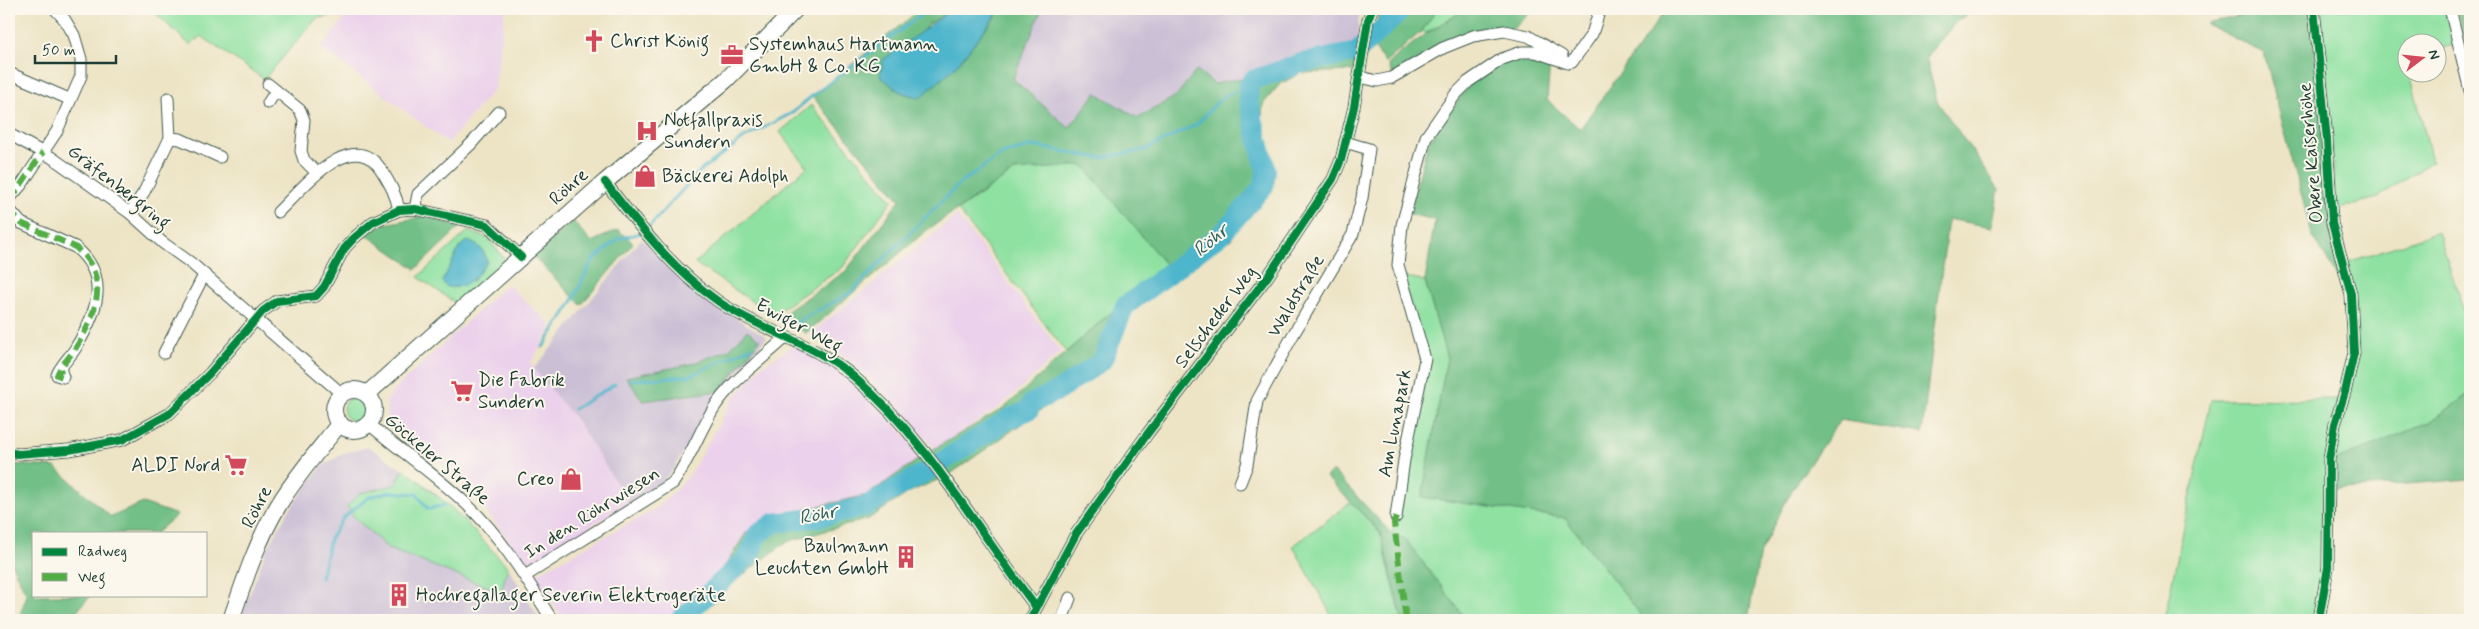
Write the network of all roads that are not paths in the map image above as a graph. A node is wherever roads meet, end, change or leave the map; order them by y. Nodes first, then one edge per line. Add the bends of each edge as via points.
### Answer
1 (55, 9) edge
2 (796, 9) edge
3 (1372, 9) edge
4 (1600, 9) edge
5 (2314, 9) edge
6 (2450, 9) edge
7 (1572, 62) junction
8 (9, 73) edge
9 (1360, 77) junction
10 (2470, 91) edge
11 (168, 98) dead end
12 (69, 99) junction
13 (268, 103) dead end
14 (499, 112) dead end
15 (9, 134) edge
16 (170, 138) junction
17 (1345, 142) junction
18 (43, 152) junction
19 (220, 157) dead end
20 (317, 173) junction
21 (605, 182) junction
22 (9, 199) edge
23 (415, 208) junction
24 (9, 209) edge
25 (399, 210) junction
26 (278, 212) dead end
27 (130, 213) junction
28 (521, 257) junction
29 (204, 275) junction
30 (255, 320) junction
31 (786, 337) junction
32 (164, 353) dead end
33 (60, 369) dead end
34 (342, 394) junction
35 (367, 394) junction
36 (340, 423) junction
37 (368, 423) junction
38 (9, 452) edge
39 (1240, 482) dead end
40 (1396, 517) dead end
41 (524, 576) junction
42 (1070, 598) dead end
43 (1036, 607) junction
44 (231, 620) edge
45 (552, 620) edge
46 (1030, 620) edge
47 (1062, 620) edge
48 (2319, 620) edge

1 - 12 street via 70,27 81,59 81,76
2 - 21 main road, Röhre via 726,80
3 - 9 street, Selscheder Weg
4 - 7 street via 1592,34
5 - 48 street, Obere Kaiserhöhe via 2328,140 2332,223 2351,294 2354,353 2329,459 2328,567
6 - 10 street
7 - 9 street via 1528,36 1504,32 1473,36 1443,48 1391,78 1377,82
7 - 40 street, Am Lunapark via 1536,52 1522,52 1502,59 1461,88 1426,138 1402,225 1398,265 1425,359
8 - 12 street
9 - 17 street, Selscheder Weg
11 - 16 street
12 - 18 street via 63,120
13 - 20 street via 272,88 300,110 304,120 304,160
14 - 23 street via 471,144 418,194
15 - 18 street, Gräfenbergring
16 - 19 street via 180,139
16 - 27 street
17 - 39 street, Waldstraße via 1369,149 1353,234 1257,401 1247,465
17 - 43 street, Selscheder Weg via 1333,179 1268,276 1076,534
18 - 22 street
18 - 27 street, Gräfenbergring
20 - 25 street via 348,153 364,154 379,167 396,195
20 - 26 street
21 - 28 main road, Röhre
21 - 31 street, Ewiger Weg via 644,232 693,280 719,302
23 - 25 street
23 - 28 street via 487,224
24 - 33 street via 17,220 82,253 95,275 94,315
25 - 30 street via 373,222 354,238 316,296 277,301
27 - 29 street, Gräfenbergring
28 - 35 main road, Röhre
29 - 30 street, Gräfenbergring
29 - 32 street
30 - 34 street, Gräfenbergring
30 - 38 street via 210,373 169,414 122,440 69,450
31 - 41 street, In den Röhrwiesen via 728,391 713,411 673,483
31 - 43 street, Ewiger Weg via 841,366 890,411 927,454
34 - 35 main road via 357,390
34 - 36 main road via 335,407
35 - 37 main road via 374,406
36 - 37 main road via 355,430
36 - 44 main road, Röhre via 290,486 277,508 245,579
37 - 41 street, Göckeler Straße via 463,500 502,543
41 - 45 street, Göckeler Straße
42 - 47 street
43 - 46 street, Selscheder Weg

